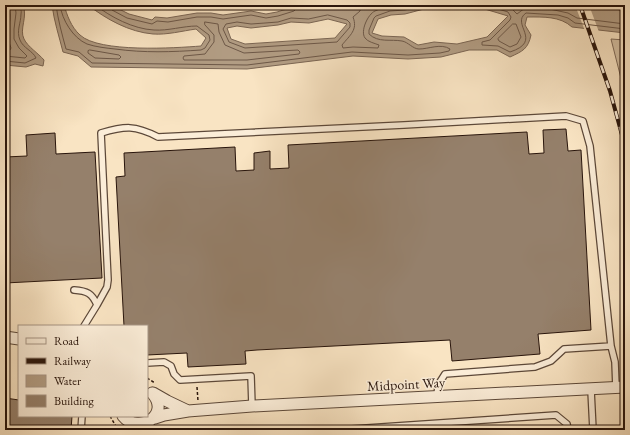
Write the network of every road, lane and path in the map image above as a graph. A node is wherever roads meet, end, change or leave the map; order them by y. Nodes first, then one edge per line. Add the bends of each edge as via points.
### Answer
1 (74, 290) dead end
2 (97, 305) junction
3 (85, 325) edge
4 (5, 337) edge
5 (18, 339) edge
6 (611, 346) junction
7 (148, 363) edge
8 (197, 379) junction
9 (620, 388) edge
10 (591, 390) junction
11 (150, 391) edge
12 (437, 398) junction
13 (252, 406) junction
14 (193, 411) junction
15 (82, 417) edge
16 (111, 417) edge
17 (125, 422) edge
18 (152, 423) edge
19 (80, 430) edge
20 (118, 430) edge
21 (337, 430) edge
22 (568, 430) edge
23 (593, 430) edge

1 - 2 lane via 94,296
2 - 3 lane
2 - 6 lane via 108,280 101,133 130,127 139,128 158,137 566,116 583,121 590,146
4 - 5 street
6 - 9 lane
6 - 12 lane via 564,349 551,361 535,367 445,374 438,385
7 - 8 lane via 164,362 171,366 180,380
8 - 13 lane via 251,376
8 - 14 path
9 - 10 street, Midpoint Way
10 - 12 street, Midpoint Way
10 - 23 lane
11 - 14 street, Midpoint Way via 167,402
11 - 18 street via 158,404 157,414
12 - 13 street, Midpoint Way
13 - 14 street, Midpoint Way
14 - 18 street, Midpoint Way via 164,415
15 - 19 lane
16 - 20 path
17 - 18 street, Midpoint Way via 139,426
21 - 22 lane via 556,415 567,424

